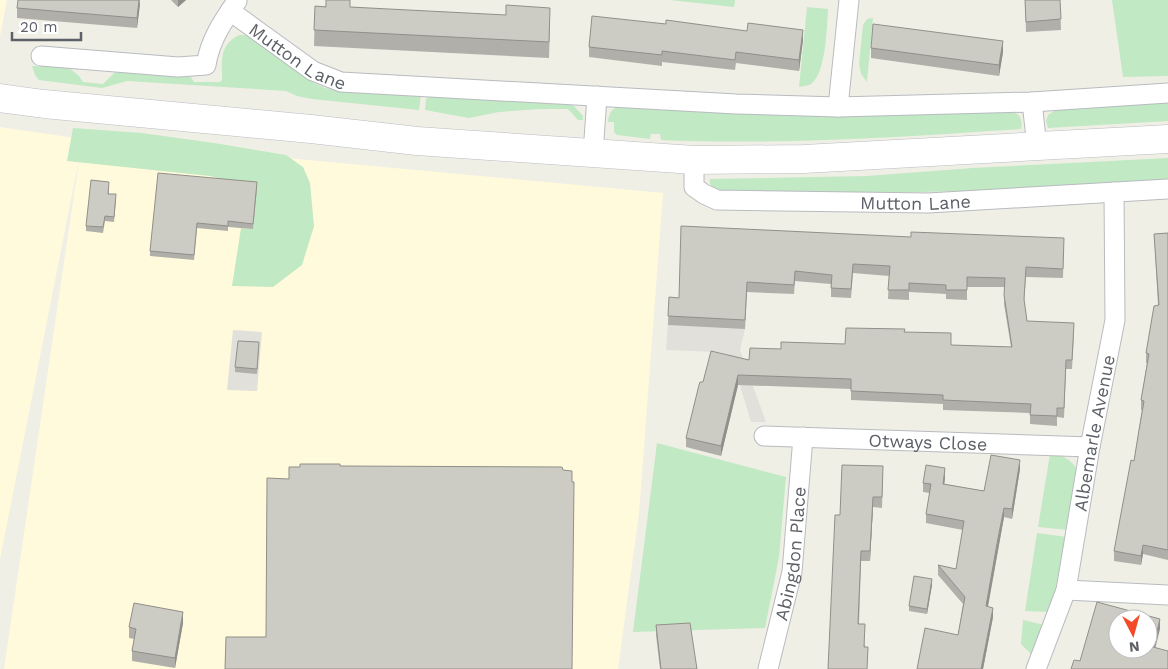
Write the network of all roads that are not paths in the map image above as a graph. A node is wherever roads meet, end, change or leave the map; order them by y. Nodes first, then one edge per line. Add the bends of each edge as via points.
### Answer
1 (850, 0) edge
2 (234, 5) edge
3 (41, 56) dead end
4 (1168, 93) edge
5 (597, 96) junction
6 (0, 98) edge
7 (1032, 102) junction
8 (838, 107) junction
9 (1168, 139) edge
10 (1037, 147) junction
11 (593, 154) junction
12 (694, 160) junction
13 (1168, 190) edge
14 (1114, 192) junction
15 (764, 436) dead end
16 (804, 437) junction
17 (1090, 446) junction
18 (1066, 590) junction
19 (1168, 595) edge
20 (768, 669) edge
21 (1036, 669) edge

1 - 8 street
2 - 3 street, Mutton Lane via 213,39 206,65 178,67
2 - 5 street, Mutton Lane via 313,72 341,82
4 - 7 street, Mutton Lane
5 - 8 street, Mutton Lane
5 - 11 street
6 - 11 main road via 416,141
7 - 8 street, Mutton Lane
7 - 10 street
9 - 10 main road
10 - 12 main road via 804,159
11 - 12 main road
12 - 14 street, Mutton Lane via 694,187 717,200 928,203
13 - 14 street, Mutton Lane
14 - 17 street, Albemarle Avenue via 1115,320
15 - 16 street, Otways Close
16 - 17 street, Otways Close
16 - 20 street, Abingdon Place via 792,572
17 - 18 street, Albemarle Avenue
18 - 19 street
18 - 21 street, Albemarle Avenue

